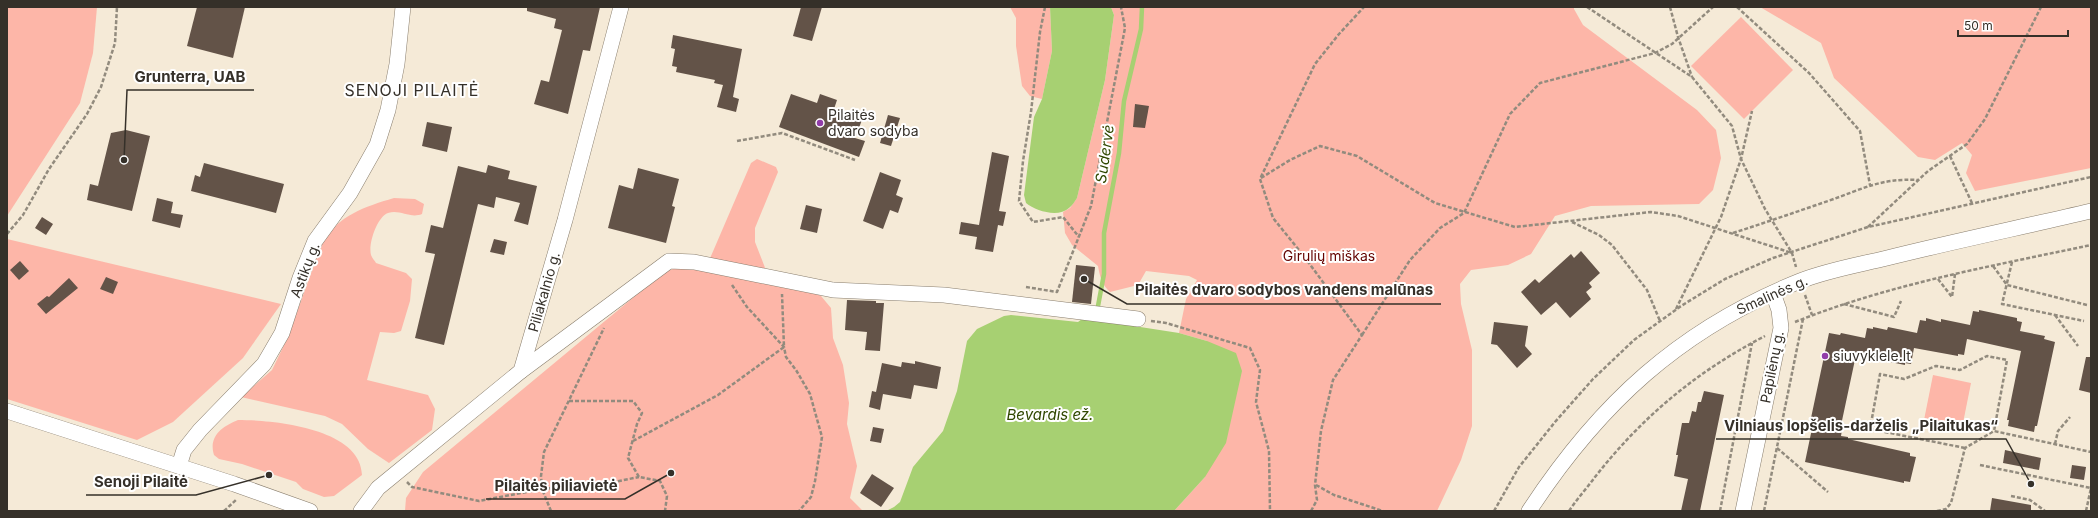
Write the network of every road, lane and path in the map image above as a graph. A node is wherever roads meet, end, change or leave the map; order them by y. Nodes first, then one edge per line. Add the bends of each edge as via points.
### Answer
1 (117, 7) edge
2 (403, 7) edge
3 (621, 7) edge
4 (1045, 7) edge
5 (1121, 7) edge
6 (1364, 7) edge
7 (1587, 7) edge
8 (1670, 7) edge
9 (1713, 7) edge
10 (1737, 7) edge
11 (2041, 7) edge
12 (1678, 37) junction
13 (1655, 53) junction
14 (1692, 78) junction
15 (1752, 111) dead end
16 (737, 141) dead end
17 (1950, 156) junction
18 (1741, 159) junction
19 (855, 160) dead end
20 (1260, 179) junction
21 (1919, 180) junction
22 (1870, 185) junction
23 (1972, 203) dead end
24 (2091, 212) edge
25 (1464, 213) junction
26 (1772, 220) junction
27 (1570, 221) junction
28 (1868, 227) dead end
29 (1716, 228) junction
30 (1732, 233) junction
31 (7, 234) edge
32 (1079, 237) junction
33 (2091, 245) edge
34 (2012, 262) junction
35 (1993, 266) junction
36 (724, 268) junction
37 (1955, 274) junction
38 (1938, 279) junction
39 (780, 280) junction
40 (2006, 285) junction
41 (1026, 287) dead end
42 (1773, 293) junction
43 (1901, 301) dead end
44 (1844, 304) junction
45 (2087, 305) dead end
46 (1675, 310) dead end
47 (2055, 315) junction
48 (1138, 319) dead end
49 (1803, 319) junction
50 (1660, 321) dead end
51 (2084, 321) dead end
52 (1166, 323) dead end
53 (605, 326) dead end
54 (1781, 328) junction
55 (1362, 335) junction
56 (1752, 343) junction
57 (2078, 346) dead end
58 (784, 347) junction
59 (521, 371) junction
60 (569, 401) junction
61 (7, 411) edge
62 (2070, 417) dead end
63 (1994, 431) junction
64 (633, 441) junction
65 (2055, 444) junction
66 (1777, 448) junction
67 (1965, 448) junction
68 (2091, 452) edge
69 (1980, 465) dead end
70 (178, 466) junction
71 (398, 472) junction
72 (639, 477) junction
73 (1315, 485) junction
74 (542, 489) junction
75 (2091, 489) edge
76 (1828, 492) dead end
77 (2011, 496) dead end
78 (239, 497) dead end
79 (300, 509) edge
80 (224, 511) edge
81 (361, 511) edge
82 (551, 511) edge
83 (665, 511) edge
84 (799, 511) edge
85 (1270, 511) edge
86 (1312, 511) edge
87 (1382, 511) edge
88 (1529, 511) edge
89 (1570, 511) edge
90 (1720, 511) edge
91 (1743, 511) edge
92 (1764, 511) edge
93 (1937, 511) edge
94 (2045, 511) edge
95 (2086, 511) edge

1 - 31 path via 115,43 97,94 23,215
2 - 70 street, Astikų g. via 394,79 377,145 350,193 315,241 282,332 264,364 200,430 184,450
3 - 59 street, Piliakalnio g. via 565,220
4 - 32 path via 1019,201 1033,222 1063,217
5 - 32 path via 1125,28 1091,206
6 - 20 path via 1315,64
7 - 13 path
8 - 12 path
9 - 12 path
10 - 22 path via 1809,73 1860,131
11 - 17 path via 1985,119 1967,144
12 - 13 path via 1672,44
12 - 14 path
13 - 14 path
13 - 25 path via 1540,83 1510,114
14 - 18 path via 1732,126
15 - 18 path
16 - 19 path via 782,133
17 - 21 path
17 - 23 path
18 - 26 path
18 - 29 path
20 - 25 path via 1290,160 1320,146 1357,156 1435,203
20 - 55 path via 1273,218
21 - 22 path via 1897,179
21 - 28 path
22 - 26 path
24 - 42 street, Smalinės g. via 1949,242 1818,275
25 - 27 path via 1515,227
25 - 55 path via 1440,228 1410,260
26 - 30 path
26 - 30 path via 1792,253
27 - 29 path via 1651,212 1678,216
27 - 50 path via 1599,235 1612,245 1647,290
29 - 30 path
29 - 46 path
32 - 41 path via 1057,292
33 - 34 path
34 - 35 path
34 - 40 path
35 - 37 path
35 - 40 path
36 - 39 street
36 - 58 path via 747,307
36 - 59 street via 694,262 669,261
37 - 38 path
37 - 38 path via 1952,297
38 - 44 path
39 - 48 street via 834,290 944,295
39 - 58 path via 785,329
40 - 45 path
40 - 47 path via 2002,304
42 - 54 street, Papilėnų g. via 1779,310
42 - 88 street, Smalinės g. via 1704,329 1663,357 1581,438
43 - 44 path via 1894,317
44 - 49 path
47 - 51 path
47 - 57 path
49 - 54 path
49 - 66 path
52 - 85 path via 1250,348 1260,370 1256,402 1269,452
53 - 60 path
54 - 56 path
54 - 91 street, Papilėnų g.
55 - 73 path via 1332,380 1321,431
56 - 89 path via 1705,372 1662,404 1636,428
56 - 90 path
58 - 64 path via 718,395
58 - 84 path via 786,357 810,394 822,437 811,497
59 - 71 street
60 - 64 path via 633,401 642,414
60 - 74 path via 544,452
61 - 70 street
62 - 65 path via 2058,431
63 - 65 path
63 - 67 path
63 - 67 path via 2007,360 1987,356 1960,370 1936,366 1904,379 1880,374 1870,428
64 - 72 path via 628,458
65 - 68 path
66 - 76 path
66 - 92 path
67 - 93 path via 1951,503 1946,509
69 - 75 path
70 - 79 street
71 - 74 path via 412,486 479,501
71 - 81 street via 378,488
72 - 74 path
72 - 83 path via 660,481 667,496
73 - 86 path via 1317,500
73 - 87 path via 1334,495
74 - 82 path
75 - 95 path
77 - 94 path via 2030,500
78 - 80 path

